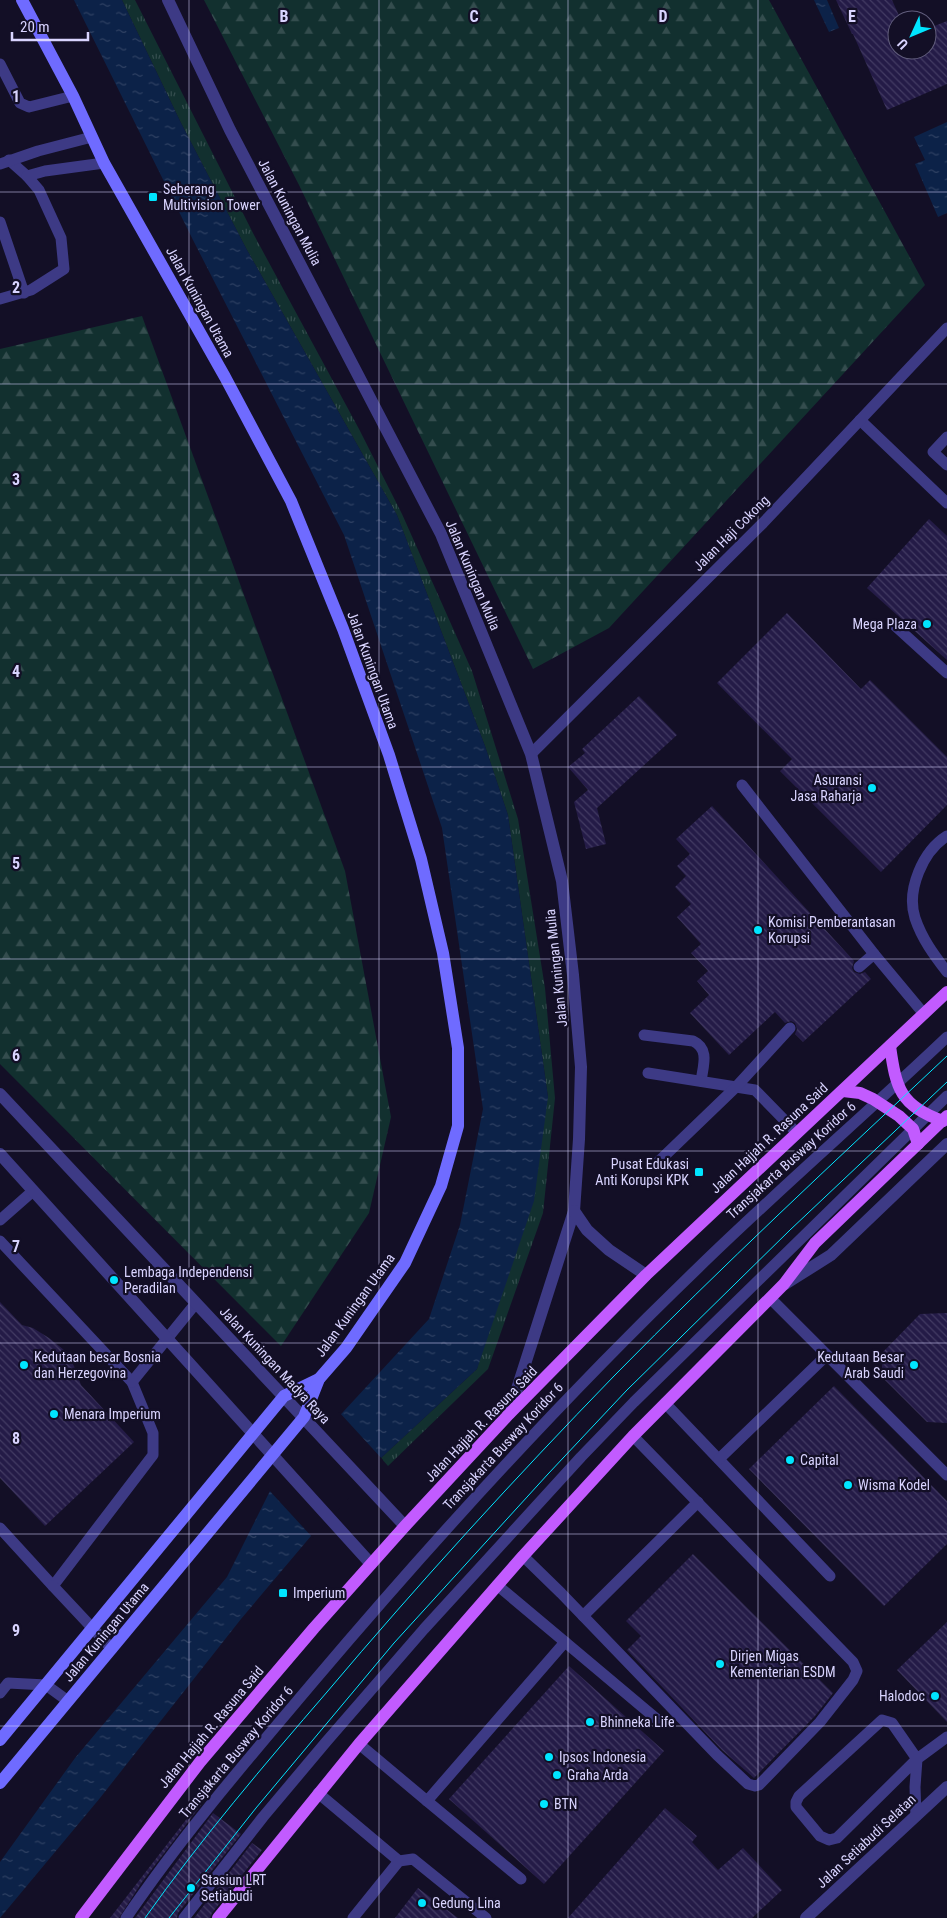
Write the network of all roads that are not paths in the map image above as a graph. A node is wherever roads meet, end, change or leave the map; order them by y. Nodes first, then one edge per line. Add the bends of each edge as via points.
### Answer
1 (22, 0) edge
2 (168, 0) edge
3 (0, 64) edge
4 (73, 96) junction
5 (92, 137) junction
6 (4, 162) edge
7 (104, 163) junction
8 (27, 176) junction
9 (0, 222) edge
10 (24, 292) junction
11 (0, 299) edge
12 (947, 328) edge
13 (860, 420) junction
14 (947, 437) edge
15 (947, 465) edge
16 (947, 503) edge
17 (892, 623) dead end
18 (947, 673) edge
19 (531, 754) junction
20 (742, 785) dead end
21 (947, 836) edge
22 (874, 954) junction
23 (859, 967) dead end
24 (947, 972) edge
25 (947, 992) edge
26 (924, 1014) junction
27 (790, 1028) dead end
28 (644, 1035) dead end
29 (947, 1037) edge
30 (890, 1046) junction
31 (648, 1072) dead end
32 (701, 1081) junction
33 (897, 1084) junction
34 (736, 1087) junction
35 (843, 1091) junction
36 (0, 1094) edge
37 (947, 1096) edge
38 (878, 1102) junction
39 (927, 1115) junction
40 (945, 1118) edge
41 (913, 1129) junction
42 (797, 1134) junction
43 (918, 1144) junction
44 (945, 1151) edge
45 (0, 1154) edge
46 (656, 1164) dead end
47 (33, 1191) junction
48 (574, 1211) junction
49 (0, 1220) edge
50 (0, 1241) edge
51 (646, 1274) junction
52 (784, 1284) junction
53 (770, 1298) junction
54 (196, 1303) junction
55 (167, 1338) junction
56 (827, 1354) junction
57 (319, 1379) junction
58 (132, 1382) junction
59 (284, 1396) junction
60 (665, 1403) junction
61 (509, 1414) junction
62 (304, 1417) junction
63 (253, 1434) junction
64 (633, 1436) junction
65 (273, 1456) junction
66 (719, 1459) junction
67 (947, 1475) edge
68 (698, 1502) junction
69 (405, 1526) junction
70 (0, 1528) edge
71 (523, 1556) junction
72 (371, 1564) junction
73 (830, 1576) dead end
74 (497, 1585) junction
75 (53, 1586) junction
76 (583, 1616) junction
77 (92, 1628) junction
78 (565, 1642) junction
79 (112, 1649) junction
80 (46, 1684) junction
81 (0, 1692) edge
82 (68, 1701) junction
83 (659, 1721) dead end
84 (947, 1737) edge
85 (0, 1740) edge
86 (360, 1744) junction
87 (917, 1759) junction
88 (0, 1783) edge
89 (947, 1787) edge
90 (318, 1793) junction
91 (427, 1801) junction
92 (916, 1816) junction
93 (399, 1861) junction
94 (521, 1880) dead end
95 (81, 1918) edge
96 (126, 1918) edge
97 (184, 1918) edge
98 (218, 1918) edge
99 (353, 1918) edge
100 (486, 1918) edge
101 (806, 1918) edge

1 - 4 main road, Jalan Kuningan Utama
2 - 19 street, Jalan Kuningan Mulia via 234,139 440,534
3 - 4 lane via 20,103 29,107
4 - 5 main road, Jalan Kuningan Utama
5 - 6 lane
5 - 7 main road, Jalan Kuningan Utama
6 - 8 lane
7 - 8 lane
7 - 57 main road, Jalan Kuningan Utama via 291,501 389,755 421,859 443,953 458,1048 458,1126 441,1186 405,1263 346,1348
8 - 10 lane via 39,190 61,238 64,269
9 - 10 lane
10 - 11 lane
12 - 13 lane, Jalan Haji Cokong
13 - 16 lane
13 - 19 lane, Jalan Haji Cokong via 763,523
14 - 15 lane via 933,452
17 - 18 lane
19 - 48 street, Jalan Kuningan Mulia via 562,881 573,975 580,1067
20 - 22 lane
21 - 24 lane via 921,863 914,889 914,916 925,942
22 - 23 lane
22 - 26 lane
25 - 26 main road, Jalan Hajjah R. Rasuna Said
26 - 30 main road, Jalan Hajjah R. Rasuna Said
27 - 34 lane
28 - 32 lane via 700,1044 704,1054
29 - 33 lane, Transjakarta Busway Koridor 6
30 - 33 main road
30 - 35 main road, Jalan Hajjah R. Rasuna Said
31 - 32 lane
32 - 34 lane
33 - 38 lane, Transjakarta Busway Koridor 6
33 - 39 main road via 909,1102
34 - 42 lane via 755,1090
34 - 46 lane
35 - 38 main road via 860,1093
35 - 42 main road, Jalan Hajjah R. Rasuna Said
36 - 54 street, Jalan Kuningan Madya Raya
37 - 39 lane
38 - 41 main road
38 - 96 lane, Transjakarta Busway Koridor 6 via 697,1268 499,1471 373,1611 250,1757
39 - 40 main road
39 - 41 lane
40 - 43 main road
41 - 43 main road
41 - 97 lane via 581,1457 424,1628 263,1817
42 - 51 main road, Jalan Hajjah R. Rasuna Said
43 - 52 main road via 815,1244
44 - 52 street via 831,1254
45 - 47 street
47 - 49 lane
47 - 55 street
48 - 51 street via 587,1230 609,1250
48 - 61 street, Jalan Kuningan Mulia
50 - 58 lane
51 - 61 main road, Jalan Hajjah R. Rasuna Said
52 - 53 main road
53 - 56 lane
53 - 60 main road
54 - 55 lane
54 - 59 street, Jalan Kuningan Madya Raya
55 - 58 lane
55 - 63 street
56 - 66 lane
56 - 67 lane
57 - 59 main road, Jalan Kuningan Utama
57 - 62 main road, Jalan Kuningan Utama
58 - 75 lane via 153,1433 152,1455
59 - 62 street, Jalan Kuningan Madya Raya
59 - 63 main road, Jalan Kuningan Utama
60 - 64 main road
60 - 66 lane
61 - 69 main road, Jalan Hajjah R. Rasuna Said
62 - 65 main road, Jalan Kuningan Utama
62 - 69 street, Jalan Kuningan Madya Raya
63 - 65 street
63 - 77 main road, Jalan Kuningan Utama
64 - 68 lane
64 - 71 main road
65 - 72 street
65 - 79 main road, Jalan Kuningan Utama
66 - 73 lane
68 - 76 lane
68 - 76 lane via 823,1630 853,1662 857,1671 820,1722 759,1785 748,1784 717,1755
69 - 72 main road, Jalan Hajjah R. Rasuna Said
70 - 75 lane
71 - 74 main road
71 - 76 lane
72 - 95 main road, Jalan Hajjah R. Rasuna Said via 200,1762
74 - 78 lane
74 - 86 main road
75 - 77 lane
77 - 79 lane
77 - 80 main road, Jalan Kuningan Utama
78 - 83 lane
78 - 91 lane
79 - 82 main road, Jalan Kuningan Utama
80 - 81 lane via 8,1683
80 - 82 lane
80 - 85 main road, Jalan Kuningan Utama
82 - 88 main road, Jalan Kuningan Utama
84 - 87 lane
86 - 90 main road
86 - 91 lane
87 - 87 lane via 837,1838 829,1840 820,1836 796,1807 799,1796 882,1720 892,1723
87 - 92 lane
89 - 92 street, Jalan Setiabudi Selatan
90 - 93 lane
90 - 98 main road
91 - 94 lane
92 - 101 street, Jalan Setiabudi Selatan
93 - 99 lane
93 - 100 lane via 413,1859

